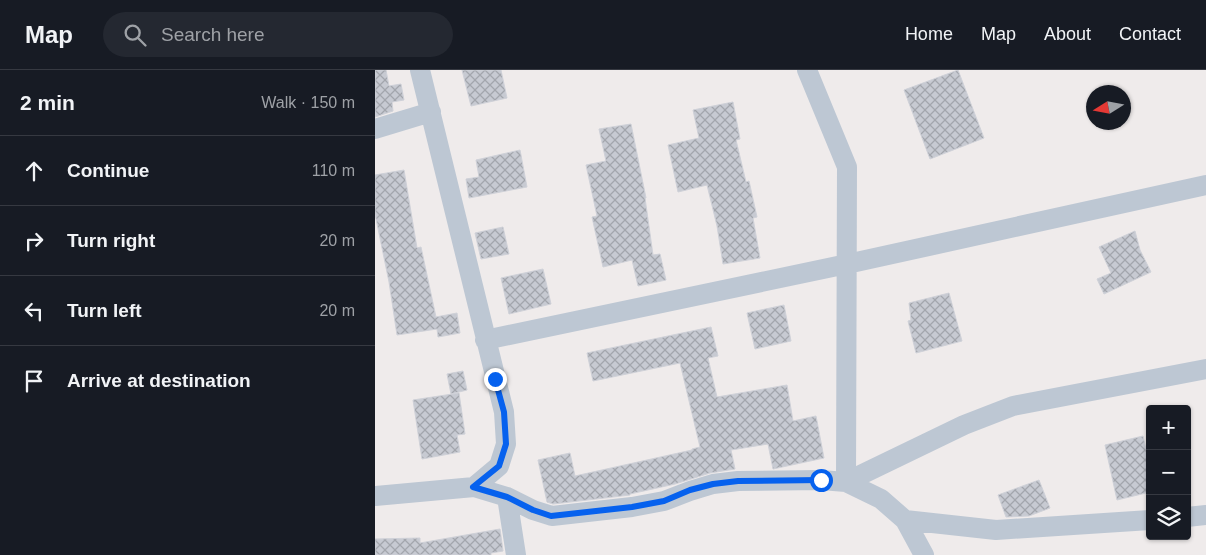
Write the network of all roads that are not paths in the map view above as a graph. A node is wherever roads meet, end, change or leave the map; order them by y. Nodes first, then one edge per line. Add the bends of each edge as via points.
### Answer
1 (420, 70) edge
2 (812, 71) edge
3 (431, 112) junction
4 (375, 129) edge
5 (1206, 185) edge
6 (847, 264) junction
7 (485, 340) junction
8 (1206, 369) edge
9 (846, 482) junction
10 (473, 487) junction
11 (375, 496) edge
12 (507, 497) junction
13 (1206, 516) edge
14 (1191, 517) edge
15 (905, 520) junction
16 (1146, 520) edge
17 (516, 555) edge
18 (924, 555) edge

1 - 3 street
2 - 6 street via 847,167
3 - 4 street
3 - 7 street
5 - 6 street
6 - 7 street
6 - 9 street
7 - 10 street via 504,412 506,444 499,466
8 - 9 street via 1013,406 964,425
9 - 12 street via 738,481 713,484 664,501 632,507 551,516
9 - 15 street via 881,499
10 - 11 street
10 - 12 street
12 - 17 street
13 - 14 street
15 - 16 street via 995,530
15 - 18 street

